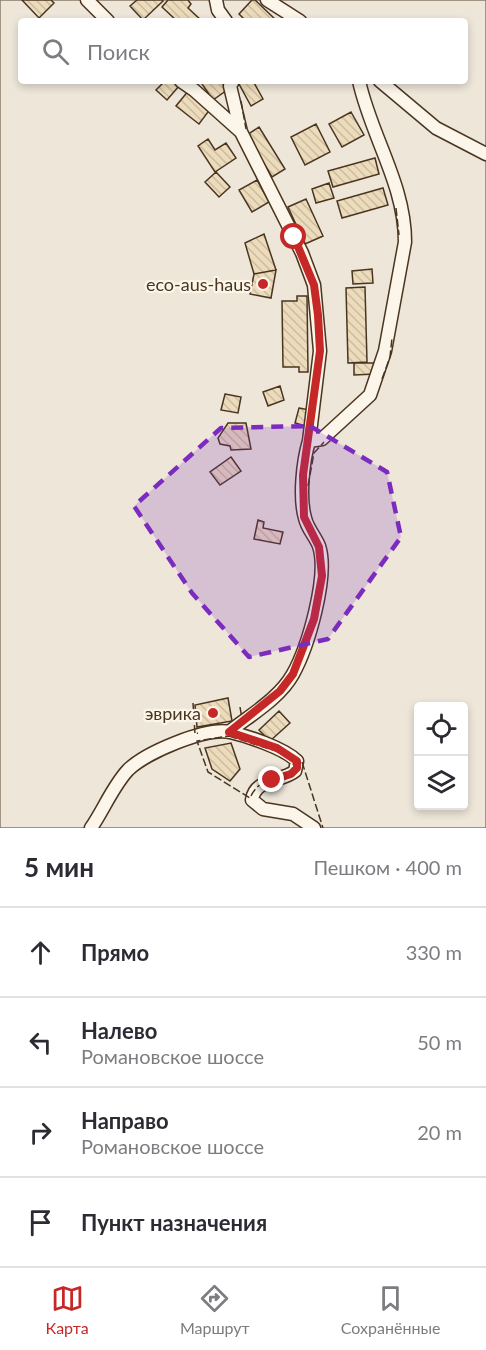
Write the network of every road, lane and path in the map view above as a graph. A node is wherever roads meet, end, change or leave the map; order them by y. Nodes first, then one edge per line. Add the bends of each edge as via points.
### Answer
1 (87, 0) edge
2 (216, 0) edge
3 (267, 0) edge
4 (105, 18) edge
5 (224, 18) edge
6 (295, 18) edge
7 (185, 84) edge
8 (231, 84) edge
9 (360, 84) edge
10 (384, 84) edge
11 (241, 132) junction
12 (486, 154) edge
13 (309, 441) junction
14 (229, 732) junction
15 (91, 828) edge
16 (314, 828) edge

1 - 4 street
2 - 5 street
3 - 6 street
7 - 11 street
8 - 11 street
9 - 13 street via 402,205 405,242 385,351 370,395 322,439
10 - 12 street via 436,128
11 - 13 street via 314,285 320,351
13 - 14 street via 303,463 304,517 319,547 322,576 314,619 293,674 280,691
14 - 15 street via 185,741 137,762 114,789
14 - 16 street via 277,748 297,761 295,771 262,785 252,800 263,809 293,814

